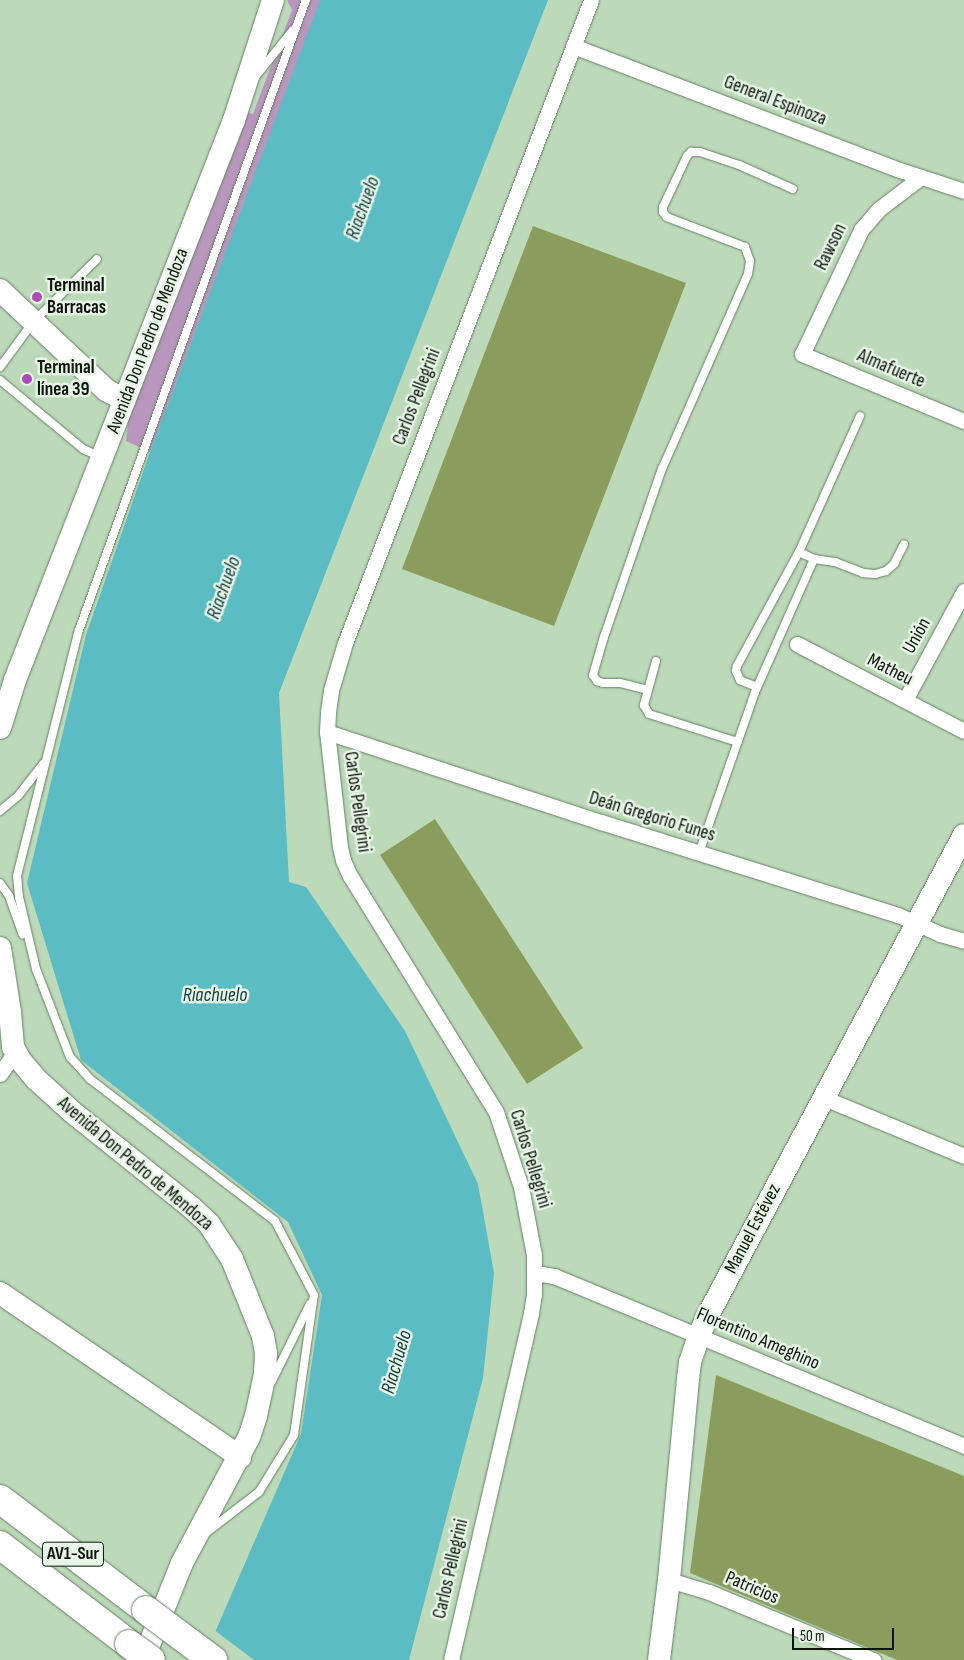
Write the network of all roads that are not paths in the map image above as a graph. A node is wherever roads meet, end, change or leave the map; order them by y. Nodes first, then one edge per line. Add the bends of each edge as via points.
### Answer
1 (273, 0) edge
2 (306, 0) edge
3 (591, 0) edge
4 (297, 25) junction
5 (573, 46) junction
6 (244, 92) junction
7 (921, 177) junction
8 (793, 189) dead end
9 (964, 191) edge
10 (97, 259) dead end
11 (0, 290) edge
12 (34, 321) junction
13 (802, 354) joint
14 (0, 367) edge
15 (0, 380) edge
16 (125, 400) junction
17 (860, 416) dead end
18 (964, 422) edge
19 (104, 458) junction
20 (904, 544) dead end
21 (799, 552) junction
22 (814, 559) junction
23 (964, 591) edge
24 (798, 644) dead end
25 (656, 661) dead end
26 (15, 680) junction
27 (757, 687) junction
28 (648, 690) junction
29 (905, 700) junction
30 (0, 710) edge
31 (0, 728) edge
32 (964, 731) edge
33 (328, 732) junction
34 (738, 742) junction
35 (45, 760) junction
36 (0, 811) edge
37 (964, 835) edge
38 (700, 853) junction
39 (0, 884) edge
40 (917, 924) junction
41 (964, 941) edge
42 (0, 948) edge
43 (36, 969) junction
44 (9, 1044) edge
45 (0, 1074) edge
46 (824, 1098) junction
47 (964, 1156) edge
48 (535, 1273) junction
49 (0, 1294) edge
50 (314, 1295) junction
51 (699, 1336) junction
52 (256, 1416) junction
53 (964, 1446) edge
54 (240, 1457) junction
55 (0, 1499) edge
56 (194, 1543) junction
57 (0, 1545) edge
58 (669, 1580) junction
59 (143, 1660) edge
60 (151, 1660) edge
61 (213, 1660) edge
62 (451, 1660) edge
63 (659, 1660) edge
64 (874, 1660) edge

1 - 6 main road, Avenida Don Pedro de Mendoza
2 - 4 lane
3 - 5 street, Carlos Pellegrini
4 - 6 lane
4 - 35 lane via 79,630
5 - 7 street, General Espinoza
5 - 33 street, Carlos Pellegrini via 344,643 330,690
6 - 16 main road, Avenida Don Pedro de Mendoza
7 - 9 street, General Espinoza
7 - 13 street, Rawson via 879,210 861,230
8 - 28 lane via 739,165 691,152 663,207 667,217 745,247 750,261 748,274 662,469 593,675 603,683
10 - 12 lane
11 - 12 main road
12 - 14 lane
12 - 16 main road via 106,390
13 - 18 street, Almafuerte
15 - 19 lane via 84,449
16 - 19 main road, Avenida Don Pedro de Mendoza
17 - 21 lane
19 - 26 main road, Avenida Don Pedro de Mendoza
20 - 22 lane via 894,564 875,574
21 - 22 lane
21 - 27 lane via 737,666 740,680
22 - 27 lane
23 - 29 street, Unión
24 - 29 street, Matheu
25 - 28 lane
26 - 30 main road, Avenida Don Pedro de Mendoza
26 - 31 main road, Avenida Don Pedro de Mendoza
27 - 34 lane
28 - 34 lane via 644,705 649,714
29 - 32 street, Matheu
33 - 38 street, Deán Gregorio Funes
33 - 48 street, Carlos Pellegrini via 343,860 496,1112 521,1187
34 - 38 lane
35 - 36 lane via 18,796
35 - 43 lane via 17,876
37 - 40 main road, Manuel Estévez
38 - 40 street, Deán Gregorio Funes via 898,915
39 - 43 lane via 9,896
40 - 41 street, Deán Gregorio Funes
40 - 46 main road, Manuel Estévez
42 - 44 main road via 10,1012
43 - 50 lane via 67,1051 78,1067 275,1221
44 - 45 street
44 - 52 main road, Avenida Don Pedro de Mendoza via 24,1066 46,1088 200,1215 224,1244 263,1336 265,1374
46 - 47 street
46 - 51 main road, Manuel Estévez
48 - 51 street, Florentino Ameghino via 554,1276
48 - 62 street, Carlos Pellegrini via 531,1313
49 - 54 main road
50 - 52 lane
50 - 56 lane via 294,1435 258,1492
51 - 53 street, Florentino Ameghino
51 - 58 main road, Manuel Estévez via 690,1362
52 - 54 main road, Avenida Don Pedro de Mendoza
54 - 56 main road, Avenida Don Pedro de Mendoza
55 - 61 highway, AV1-Sur, bridge
56 - 59 main road, Avenida Don Pedro de Mendoza via 172,1586
57 - 60 highway, AV1-Sur, bridge
58 - 63 main road, Manuel Estévez
58 - 64 street, Patricios via 710,1592

